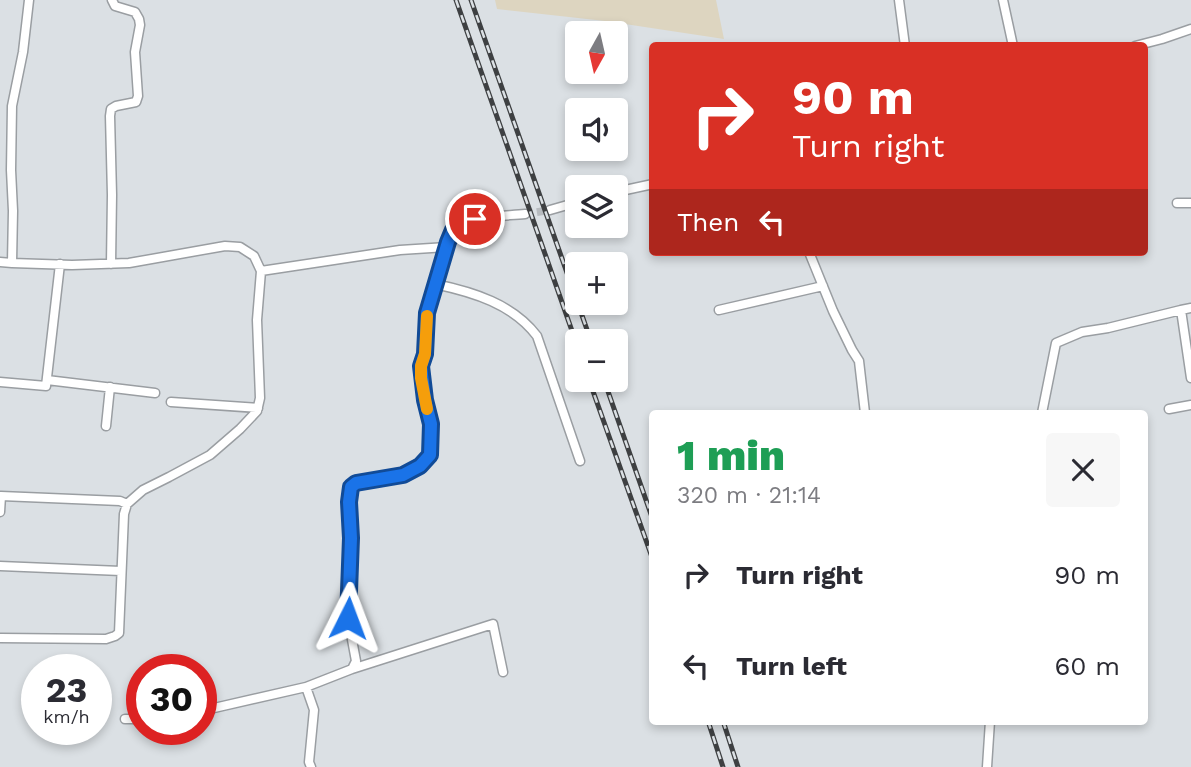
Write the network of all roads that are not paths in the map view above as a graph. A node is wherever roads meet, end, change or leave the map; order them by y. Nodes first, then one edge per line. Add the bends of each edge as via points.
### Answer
1 (29, 0) edge
2 (112, 0) edge
3 (899, 0) edge
4 (1003, 0) edge
5 (1191, 29) edge
6 (904, 42) edge
7 (1012, 42) edge
8 (1148, 43) edge
9 (649, 185) edge
10 (628, 189) edge
11 (1191, 202) edge
12 (1177, 203) dead end
13 (565, 206) edge
14 (550, 210) tunnel mouth
15 (525, 214) tunnel mouth
16 (447, 247) junction
17 (811, 256) edge
18 (0, 262) edge
19 (12, 263) junction
20 (60, 264) junction
21 (111, 264) junction
22 (261, 271) junction
23 (435, 284) junction
24 (823, 286) junction
25 (1191, 308) edge
26 (719, 310) dead end
27 (1181, 310) junction
28 (1191, 378) edge
29 (47, 380) junction
30 (0, 382) edge
31 (110, 387) junction
32 (155, 393) dead end
33 (171, 402) dead end
34 (1191, 405) edge
35 (258, 408) junction
36 (1169, 409) dead end
37 (865, 410) edge
38 (1043, 410) edge
39 (106, 426) dead end
40 (580, 461) dead end
41 (127, 504) junction
42 (0, 512) edge
43 (0, 566) edge
44 (121, 571) junction
45 (0, 638) edge
46 (352, 669) junction
47 (503, 672) dead end
48 (306, 687) junction
49 (217, 707) edge
50 (990, 725) edge
51 (311, 767) edge
52 (987, 767) edge

1 - 19 street via 12,106
2 - 21 street via 115,6 135,12 140,25 135,52 138,96 136,102 111,109 110,116
3 - 6 street
4 - 7 street
5 - 8 street
9 - 10 street
11 - 12 street
13 - 14 street
15 - 16 street via 462,224 453,230
16 - 22 street
16 - 23 street
17 - 24 street
18 - 19 street
19 - 20 street
20 - 21 street
20 - 29 street
21 - 22 street via 225,246 240,247 254,256
22 - 35 street
23 - 40 street via 500,304 531,328
23 - 46 street via 421,366 431,424 430,455 403,475 351,487 348,618 356,661
24 - 26 street
24 - 37 street via 859,361
25 - 27 street
27 - 28 street
27 - 38 street via 1082,332 1056,343
29 - 30 street via 46,386
29 - 31 street
31 - 32 street
31 - 39 street
33 - 35 street
34 - 36 street
35 - 41 street via 210,454 143,490
41 - 42 street via 1,496
41 - 44 street
43 - 44 street
44 - 45 street via 119,633 115,636
46 - 47 street via 493,624
46 - 48 street
48 - 49 street
48 - 51 street via 314,710
50 - 52 street

